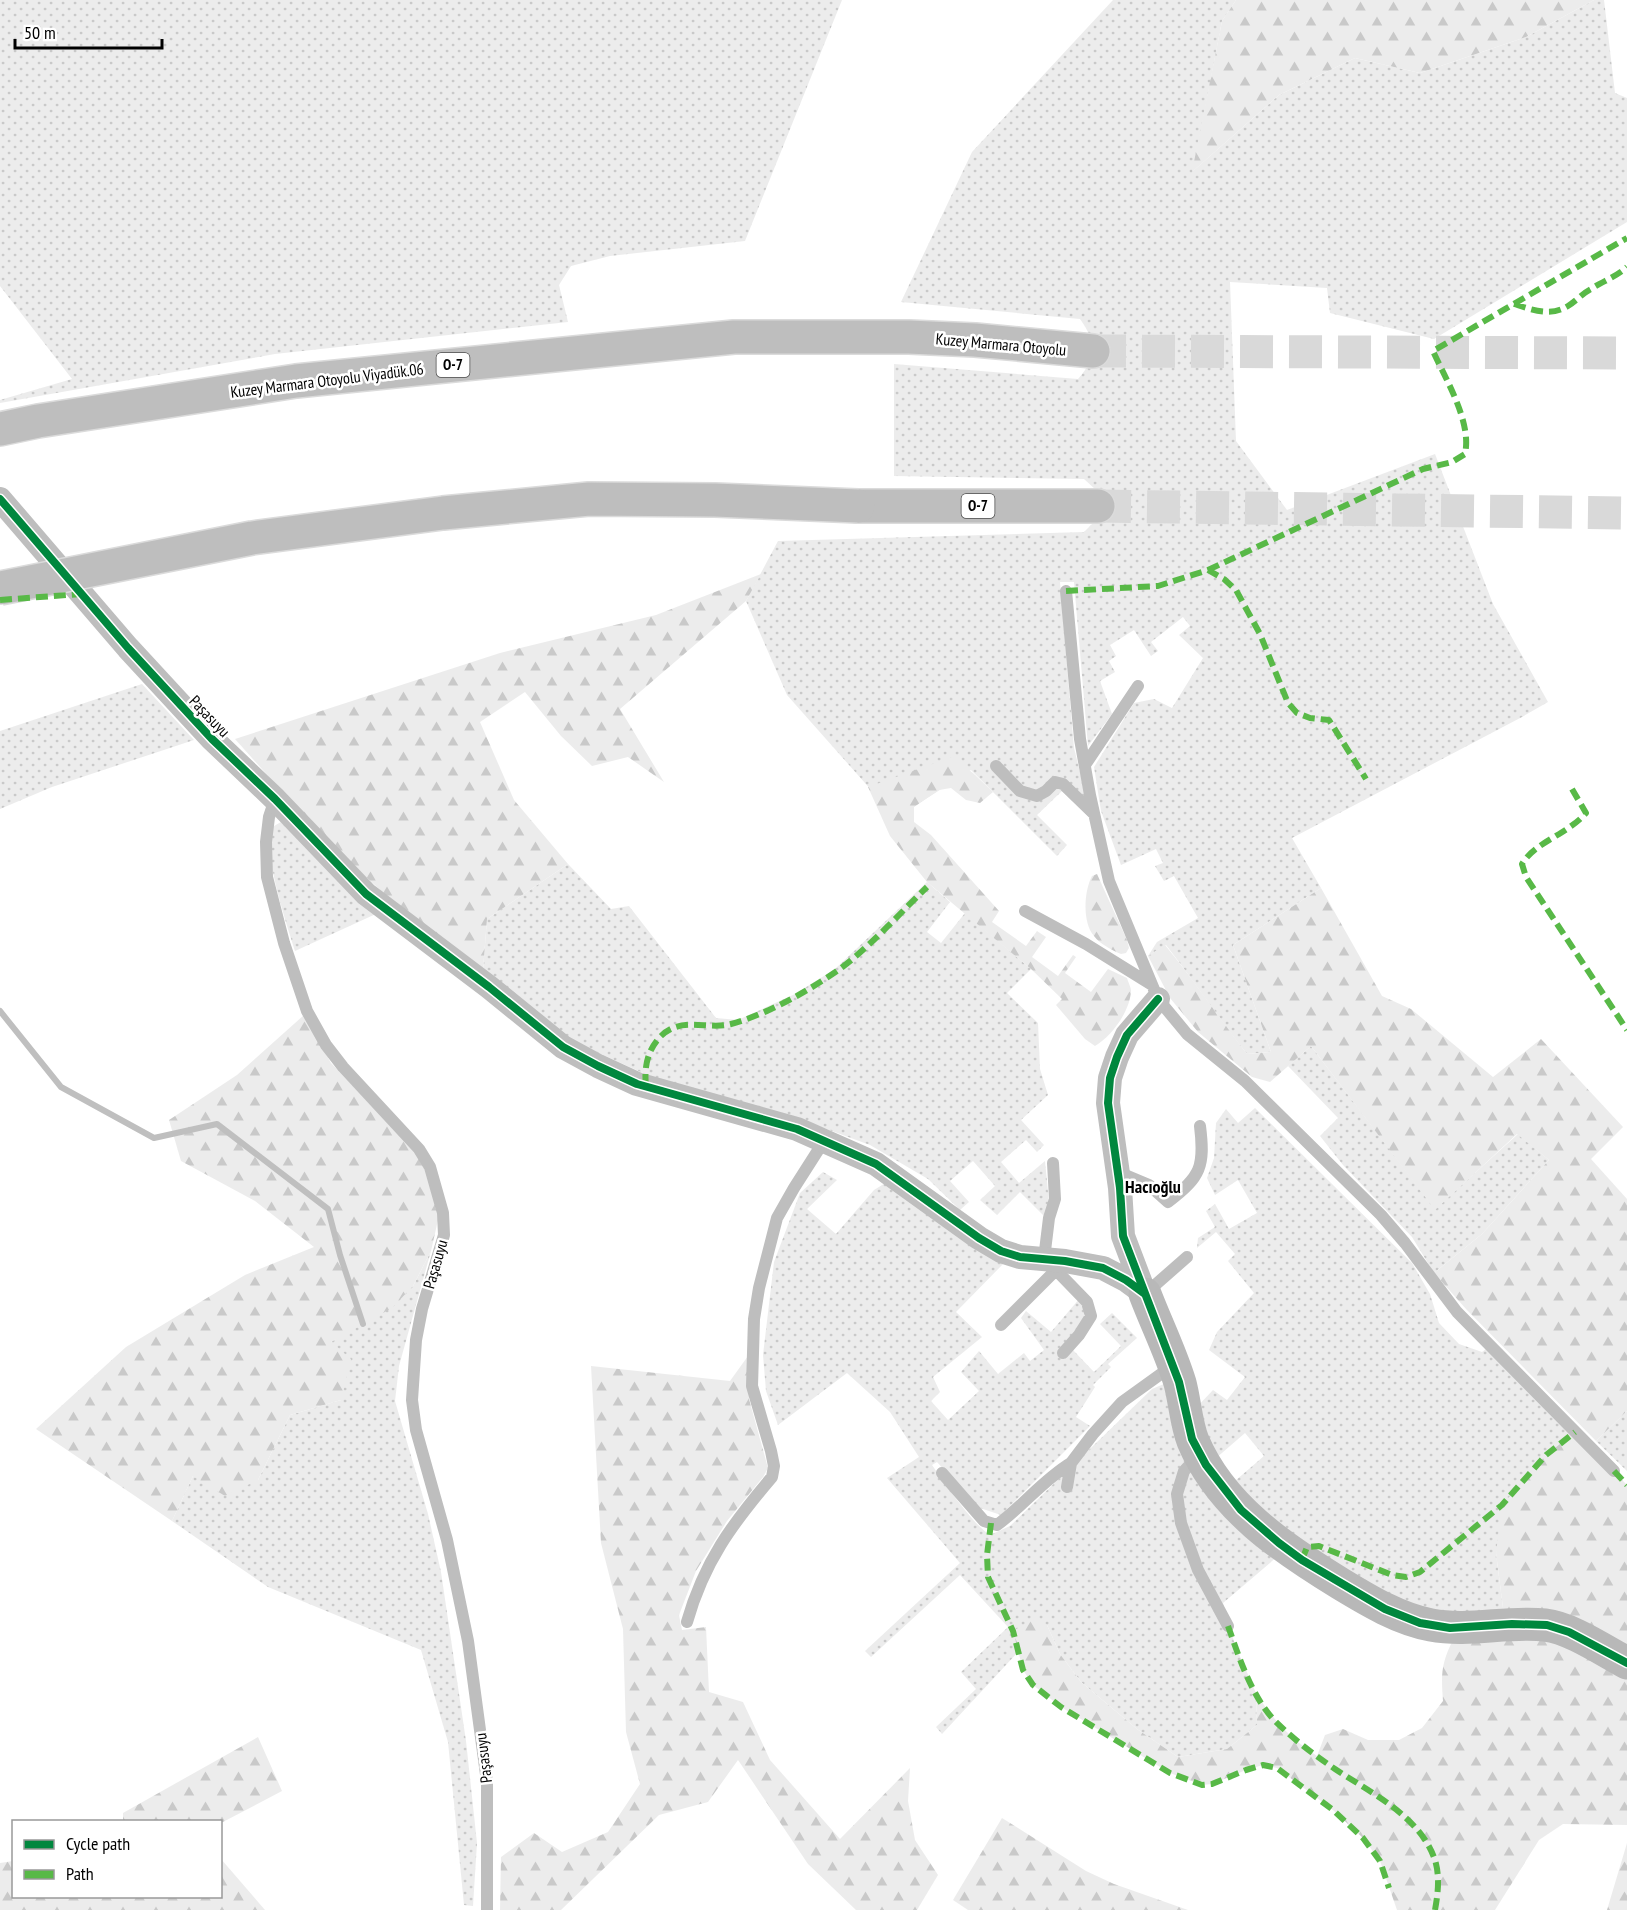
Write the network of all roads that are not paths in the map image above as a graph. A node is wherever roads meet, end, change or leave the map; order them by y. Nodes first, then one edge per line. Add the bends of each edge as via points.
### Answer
1 (909, 337) joint
2 (1093, 351) tunnel mouth
3 (0, 429) edge
4 (0, 499) edge
5 (1098, 506) tunnel mouth
6 (0, 588) edge
7 (1066, 591) dead end
8 (1138, 686) dead end
9 (1084, 765) junction
10 (996, 766) dead end
11 (274, 800) junction
12 (1094, 814) junction
13 (1025, 912) dead end
14 (1155, 992) junction
15 (1200, 1125) dead end
16 (824, 1141) junction
17 (1053, 1164) dead end
18 (1118, 1172) junction
19 (1187, 1257) dead end
20 (1055, 1263) junction
21 (1145, 1294) junction
22 (1001, 1325) dead end
23 (1063, 1353) dead end
24 (1173, 1365) junction
25 (1200, 1453) junction
26 (1071, 1463) junction
27 (1614, 1471) dead end
28 (942, 1473) dead end
29 (1067, 1487) dead end
30 (687, 1622) dead end
31 (1228, 1626) dead end
32 (1627, 1663) edge
33 (487, 1910) edge

1 - 2 highway, Kuzey Marmara Otoyolu / O-7
1 - 3 highway, Kuzey Marmara Otoyolu Viyadük.06 / O-7 via 734,337 569,353 296,381
4 - 11 street, Paşasuyu via 128,648
5 - 6 highway, O-7, bridge via 858,506 589,499 252,538
7 - 9 lane
8 - 9 lane
9 - 12 lane
10 - 12 lane via 1020,791 1037,796 1055,782 1063,784
11 - 16 street via 366,894 563,1047 637,1084
11 - 33 lane, Paşasuyu via 266,842 267,877 307,1011 343,1067 419,1149 430,1167 443,1213 444,1235 416,1340 412,1400 468,1641 487,1782
12 - 14 lane via 1109,881
13 - 14 lane via 1086,944
14 - 18 street via 1127,1035 1110,1078 1108,1103
14 - 27 lane via 1187,1034 1245,1081 1381,1215 1457,1312
15 - 18 lane via 1203,1151 1198,1171 1186,1188 1168,1202 1149,1185
16 - 20 street via 876,1164 1001,1251
16 - 30 lane via 777,1218 754,1319 752,1386 771,1451 772,1477 727,1532 708,1565
17 - 20 lane via 1055,1200 1049,1218
18 - 21 street via 1123,1236
19 - 21 lane
20 - 21 street via 1103,1268
20 - 22 lane
20 - 23 lane via 1087,1302 1091,1316
21 - 24 street
24 - 25 street via 1192,1439
24 - 26 lane via 1122,1402
25 - 31 lane via 1184,1471 1177,1494 1181,1523 1198,1570
25 - 32 street via 1226,1492 1257,1526 1302,1560 1385,1610 1420,1623 1450,1628 1547,1625 1569,1632
26 - 28 lane via 1054,1473 997,1525 984,1521
26 - 29 lane

